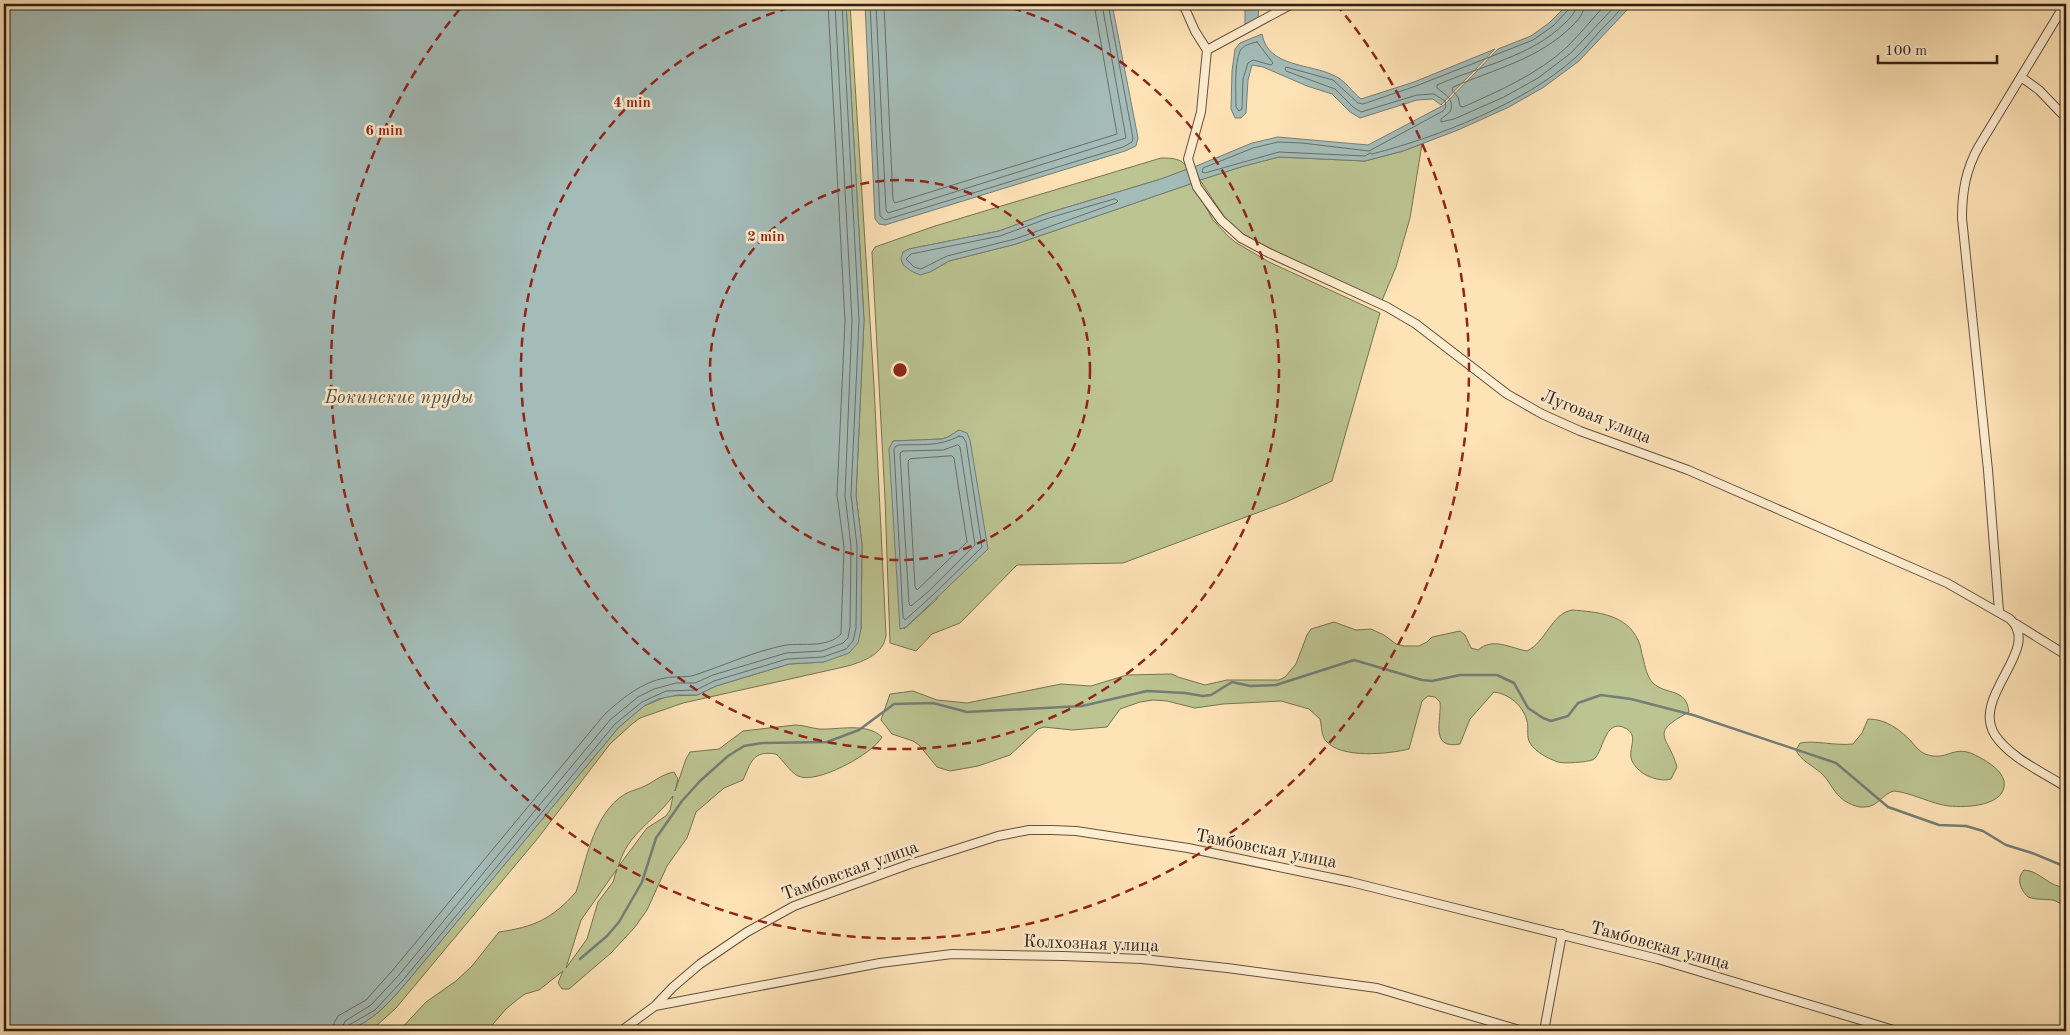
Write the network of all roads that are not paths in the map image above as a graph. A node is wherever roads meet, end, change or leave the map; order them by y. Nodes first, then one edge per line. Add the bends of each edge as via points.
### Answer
1 (1183, 4) edge
2 (1292, 4) edge
3 (2065, 4) edge
4 (1207, 50) junction
5 (2021, 77) junction
6 (2066, 118) edge
7 (1999, 611) junction
8 (2016, 624) junction
9 (2066, 655) edge
10 (2066, 786) edge
11 (1562, 934) junction
12 (655, 1006) junction
13 (621, 1031) edge
14 (1523, 1031) edge
15 (1544, 1031) edge
16 (1897, 1031) edge

1 - 4 street
2 - 4 street
3 - 5 street
4 - 7 street, Луговая улица via 1201,112 1188,159 1197,187 1221,220 1242,238 1416,324 1507,394 1542,414 1688,470 1947,583
5 - 6 street via 2039,90
5 - 7 street via 1968,166 1962,205
7 - 8 street, Луговая улица
8 - 9 street, Луговая улица
8 - 10 street via 2019,642 1993,700 1989,721 2007,748
11 - 12 street, Тамбовская улица via 1351,882 1225,856 1076,831 1029,830 998,836 910,864 794,906 746,932 700,964
11 - 15 street
11 - 16 street, Тамбовская улица via 1658,958
12 - 13 street, Тамбовская улица
12 - 14 street, Колхозная улица via 915,958 952,954 1063,956 1142,959 1377,988

